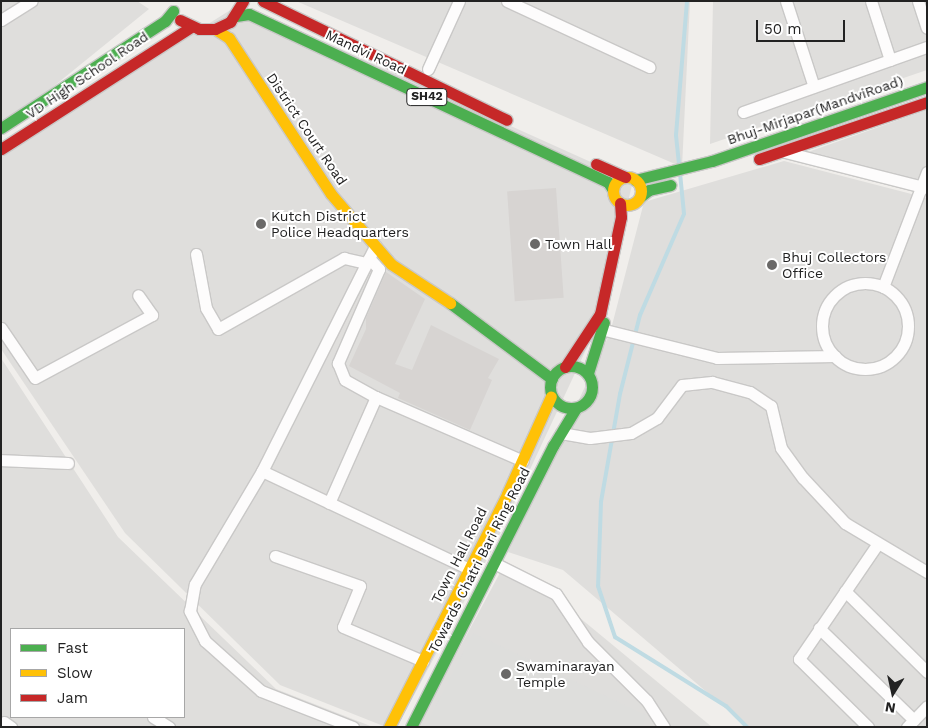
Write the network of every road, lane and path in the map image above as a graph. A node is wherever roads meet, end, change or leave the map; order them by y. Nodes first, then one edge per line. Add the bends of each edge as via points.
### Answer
1 (32, 1) edge
2 (243, 1) edge
3 (263, 1) edge
4 (459, 1) edge
5 (507, 1) edge
6 (786, 1) edge
7 (872, 1) edge
8 (918, 1) edge
9 (171, 6) edge
10 (3, 17) edge
11 (233, 19) junction
12 (191, 27) junction
13 (927, 28) edge
14 (215, 29) junction
15 (229, 38) junction
16 (927, 47) edge
17 (890, 60) junction
18 (649, 67) dead end
19 (428, 69) dead end
20 (814, 87) junction
21 (927, 87) edge
22 (927, 102) edge
23 (743, 112) dead end
24 (1, 128) edge
25 (1, 149) edge
26 (782, 151) junction
27 (927, 172) edge
28 (639, 181) junction
29 (923, 187) edge
30 (613, 190) junction
31 (636, 200) junction
32 (620, 203) junction
33 (364, 234) junction
34 (375, 246) junction
35 (196, 254) dead end
36 (368, 261) junction
37 (883, 287) junction
38 (138, 295) dead end
39 (1, 328) edge
40 (601, 329) junction
41 (835, 356) junction
42 (558, 372) junction
43 (588, 374) junction
44 (551, 396) junction
45 (376, 397) junction
46 (576, 408) junction
47 (561, 432) junction
48 (1, 460) edge
49 (523, 461) junction
50 (68, 463) dead end
51 (262, 471) junction
52 (329, 503) junction
53 (878, 543) junction
54 (275, 556) dead end
55 (494, 563) junction
56 (469, 569) junction
57 (927, 572) edge
58 (845, 591) junction
59 (819, 628) junction
60 (423, 660) junction
61 (927, 672) edge
62 (927, 706) edge
63 (155, 718) edge
64 (910, 723) edge
65 (169, 727) edge
66 (354, 727) edge
67 (389, 727) edge
68 (411, 727) edge
69 (664, 727) edge
70 (868, 727) edge

1 - 10 street
2 - 11 main road
3 - 28 main road, Mandvi Road / SH42
4 - 19 street
5 - 18 street
6 - 20 street
7 - 17 street
8 - 13 street
9 - 12 main road
9 - 24 main road, VD High School Road via 165,21
11 - 14 main road
11 - 15 main road
11 - 30 main road, Mandvi Road / SH42 via 249,14 608,182
12 - 14 main road
12 - 25 main road, VD High School Road
14 - 15 main road
15 - 33 main road, District Court Road via 295,143
16 - 17 street
17 - 20 street
20 - 23 street
21 - 28 main road, Bhuj-Mirjapar(MandviRoad) via 712,161
22 - 26 main road, Bhuj-Mirjapar(MandviRoad)
26 - 28 main road, Bhuj-Mirjapar(MandviRoad) via 691,180
26 - 29 street
27 - 29 street
28 - 30 main road via 616,182
28 - 31 main road
28 - 31 main road via 641,188
29 - 37 street
30 - 32 main road
31 - 32 main road
31 - 40 main road
32 - 42 main road via 621,217 600,314 573,358
33 - 34 main road, District Court Road
33 - 42 main road, District Court Road
34 - 36 street
34 - 42 main road, District Court Road via 391,264
35 - 36 street via 206,308 218,328 344,258
36 - 45 street via 379,270 338,362 345,380
36 - 51 street
37 - 41 street via 855,284 831,300 822,325 825,342
37 - 41 street via 898,298 907,315 908,333 901,349 890,361 866,368 849,366
38 - 39 street via 152,315 35,378
40 - 41 street via 717,358
40 - 43 main road
42 - 43 main road via 577,367
42 - 44 main road
43 - 46 main road via 593,391 587,402
44 - 46 main road via 558,405
44 - 49 main road, Town Hall Road
45 - 49 street
45 - 52 street
46 - 47 main road, Towards Chatri Bari Ring Road
47 - 53 street via 590,438 631,433 657,418 682,385 712,382 750,392 771,406 780,448 802,478 845,523
47 - 55 main road, Towards Chatri Bari Ring Road
48 - 50 street
49 - 56 main road, Town Hall Road
51 - 52 street
51 - 66 street via 195,584 190,611 205,641 261,690
52 - 56 street
53 - 57 street
53 - 58 street
54 - 60 street via 360,586 343,628
55 - 68 main road, Towards Chatri Bari Ring Road
55 - 69 street via 556,594 588,642 647,701
56 - 60 main road, Town Hall Road
58 - 59 street
58 - 61 street
59 - 64 street
59 - 70 street via 799,659
60 - 67 main road, Town Hall Road
62 - 64 street
63 - 65 street

